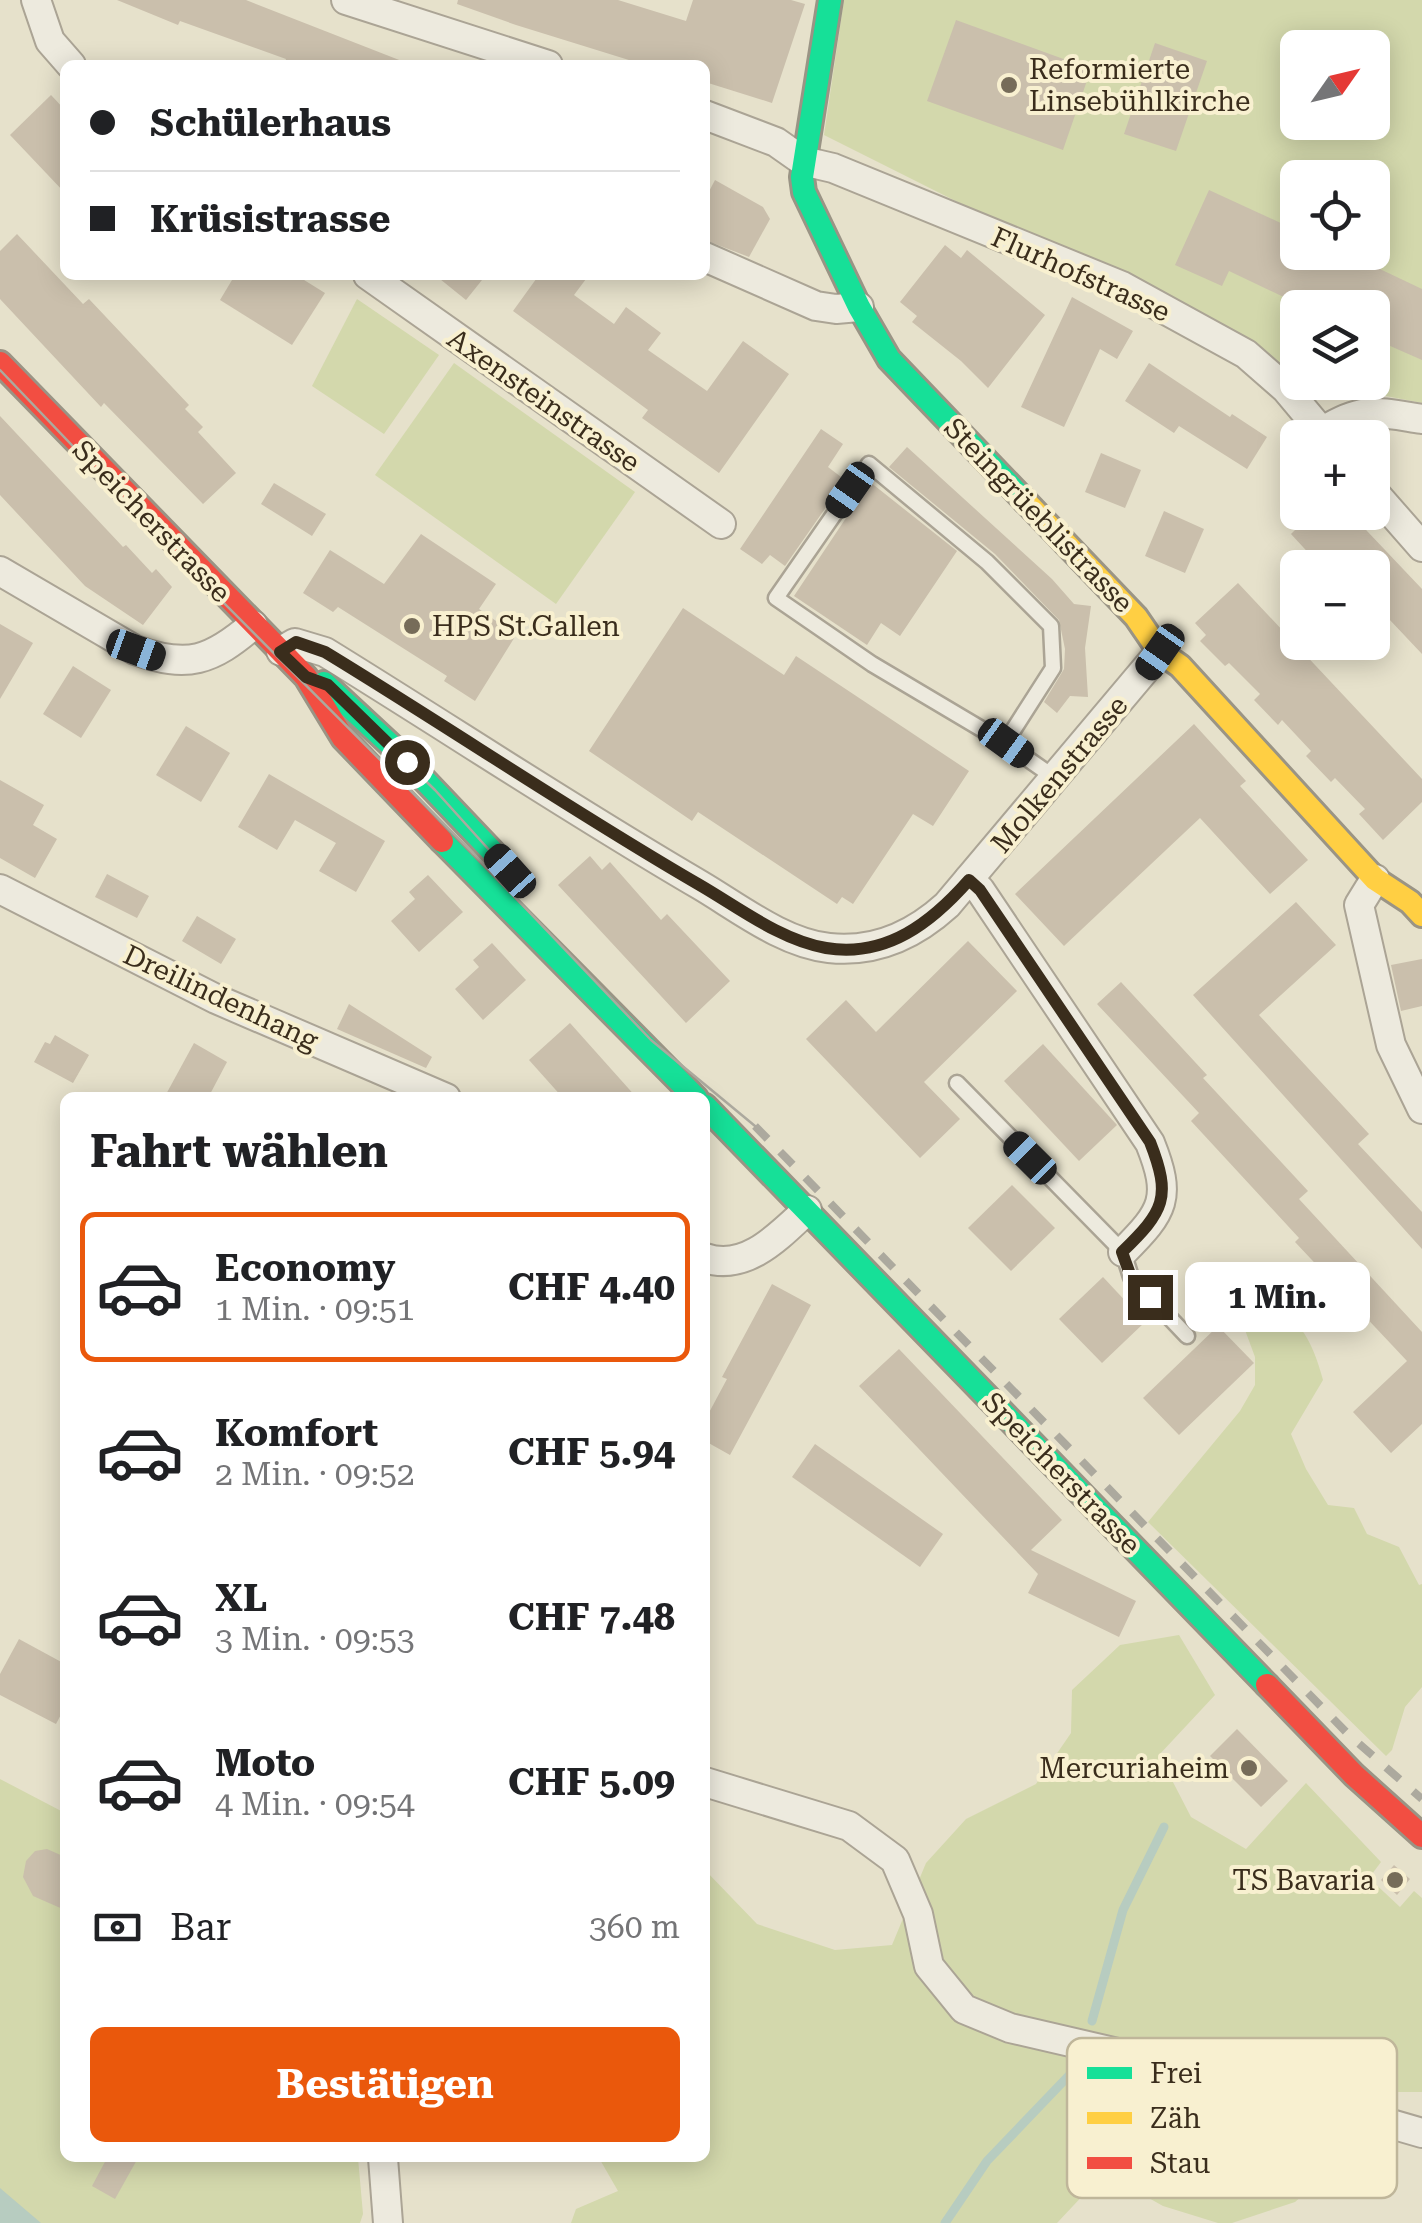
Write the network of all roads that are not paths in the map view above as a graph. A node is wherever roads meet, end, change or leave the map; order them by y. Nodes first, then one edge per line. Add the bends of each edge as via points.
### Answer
1 (36, 0) edge
2 (346, 0) edge
3 (830, 0) edge
4 (67, 60) edge
5 (532, 60) edge
6 (710, 117) edge
7 (803, 160) junction
8 (710, 260) edge
9 (375, 280) edge
10 (859, 307) junction
11 (0, 363) edge
12 (1422, 419) edge
13 (1313, 420) edge
14 (1342, 420) edge
15 (1390, 511) edge
16 (721, 524) dead end
17 (1422, 547) edge
18 (0, 571) edge
19 (252, 625) junction
20 (280, 652) junction
21 (1160, 652) junction
22 (306, 677) junction
23 (1006, 743) junction
24 (1055, 779) junction
25 (1375, 879) junction
26 (969, 880) junction
27 (523, 884) dead end
28 (0, 889) edge
29 (1422, 915) edge
30 (559, 928) dead end
31 (624, 1024) junction
32 (956, 1082) dead end
33 (432, 1092) edge
34 (690, 1092) edge
35 (1422, 1109) edge
36 (710, 1111) edge
37 (807, 1210) junction
38 (1122, 1252) junction
39 (710, 1259) edge
40 (1187, 1336) dead end
41 (710, 1783) edge
42 (1422, 1836) edge
43 (1067, 2041) edge
44 (1397, 2126) edge
45 (1422, 2133) edge
46 (383, 2162) edge
47 (388, 2223) edge

1 - 4 street via 50,40
2 - 5 street
3 - 7 main road, Steingrüeblistrasse
6 - 7 street, Flurhofstrasse
7 - 10 main road, Steingrüeblistrasse via 804,192
7 - 13 street, Flurhofstrasse via 1122,286 1246,354
8 - 10 street via 816,306
9 - 16 street, Axensteinstrasse
10 - 21 main road, Steingrüeblistrasse via 889,359 1136,617
11 - 19 main road, Speicherstrasse
12 - 14 street via 1362,412
15 - 17 street
18 - 19 street via 136,650 179,663 218,651
19 - 20 main road, Speicherstrasse
20 - 22 main road, Speicherstrasse
20 - 26 street, Molkenstrasse via 296,642 325,652 793,939 828,948 881,945 930,920
21 - 24 street, Molkenstrasse
21 - 25 main road, Steingrüeblistrasse
22 - 27 main road, Speicherstrasse via 352,706
22 - 31 main road, Speicherstrasse via 344,738
23 - 23 lane via 776,598 869,464 987,562 1051,626 1053,668
23 - 24 lane
24 - 26 street, Molkenstrasse
25 - 29 main road, Steingrüeblistrasse
25 - 35 street via 1359,905 1390,1045
26 - 38 street via 1150,1142 1164,1176 1162,1203
28 - 33 street, Dreilindenhang via 216,999
30 - 31 main road, Speicherstrasse
31 - 34 main road, Speicherstrasse
32 - 38 lane
36 - 37 main road, Speicherstrasse
37 - 39 street via 747,1257
37 - 42 main road, Speicherstrasse via 1354,1775
38 - 40 lane via 1131,1277
41 - 43 street via 849,1826 894,1860 918,1914 929,1966 964,2009
44 - 45 street
46 - 47 street

